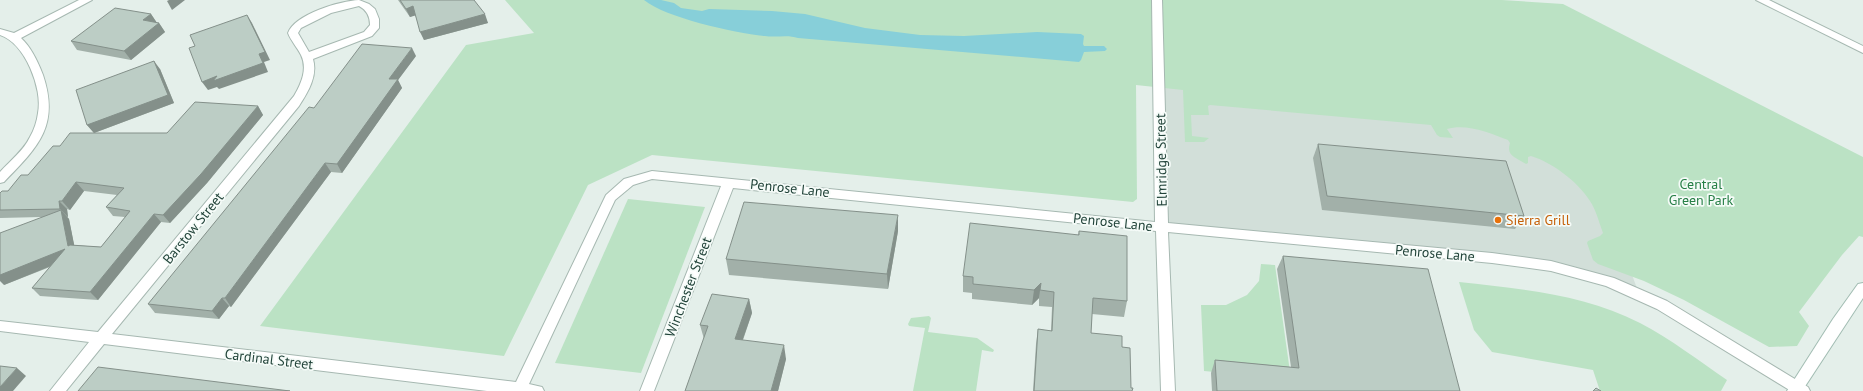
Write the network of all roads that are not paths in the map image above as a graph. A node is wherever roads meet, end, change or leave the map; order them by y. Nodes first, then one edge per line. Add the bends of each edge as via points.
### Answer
1 (87, 0) edge
2 (1157, 0) edge
3 (1761, 0) edge
4 (0, 32) edge
5 (15, 37) junction
6 (1863, 50) edge
7 (307, 57) junction
8 (0, 179) edge
9 (729, 182) junction
10 (1162, 227) junction
11 (1863, 288) edge
12 (0, 326) edge
13 (100, 338) junction
14 (520, 389) junction
15 (1798, 390) edge
16 (57, 391) edge
17 (537, 391) edge
18 (647, 391) edge
19 (1168, 391) edge

1 - 5 street
2 - 10 street, Elmridge Street
3 - 6 street
4 - 5 street
5 - 8 street via 32,61 42,93 44,112 36,137
7 - 7 street via 368,34 376,26 376,20 366,6 360,3 351,3 305,20 296,26 293,33
7 - 13 street, Barstow Street via 308,74 305,88 295,103
9 - 10 street, Penrose Lane
9 - 14 street, Penrose Lane via 652,175 637,177 616,190
9 - 18 street, Winchester Street
10 - 15 street, Penrose Lane via 1492,258 1551,266 1585,274 1630,289 1662,304
10 - 19 street, Elmridge Street
11 - 15 street
12 - 13 street, Cardinal Street
13 - 14 street, Cardinal Street
13 - 16 street, Barstow Street
14 - 17 street, Cardinal Street

